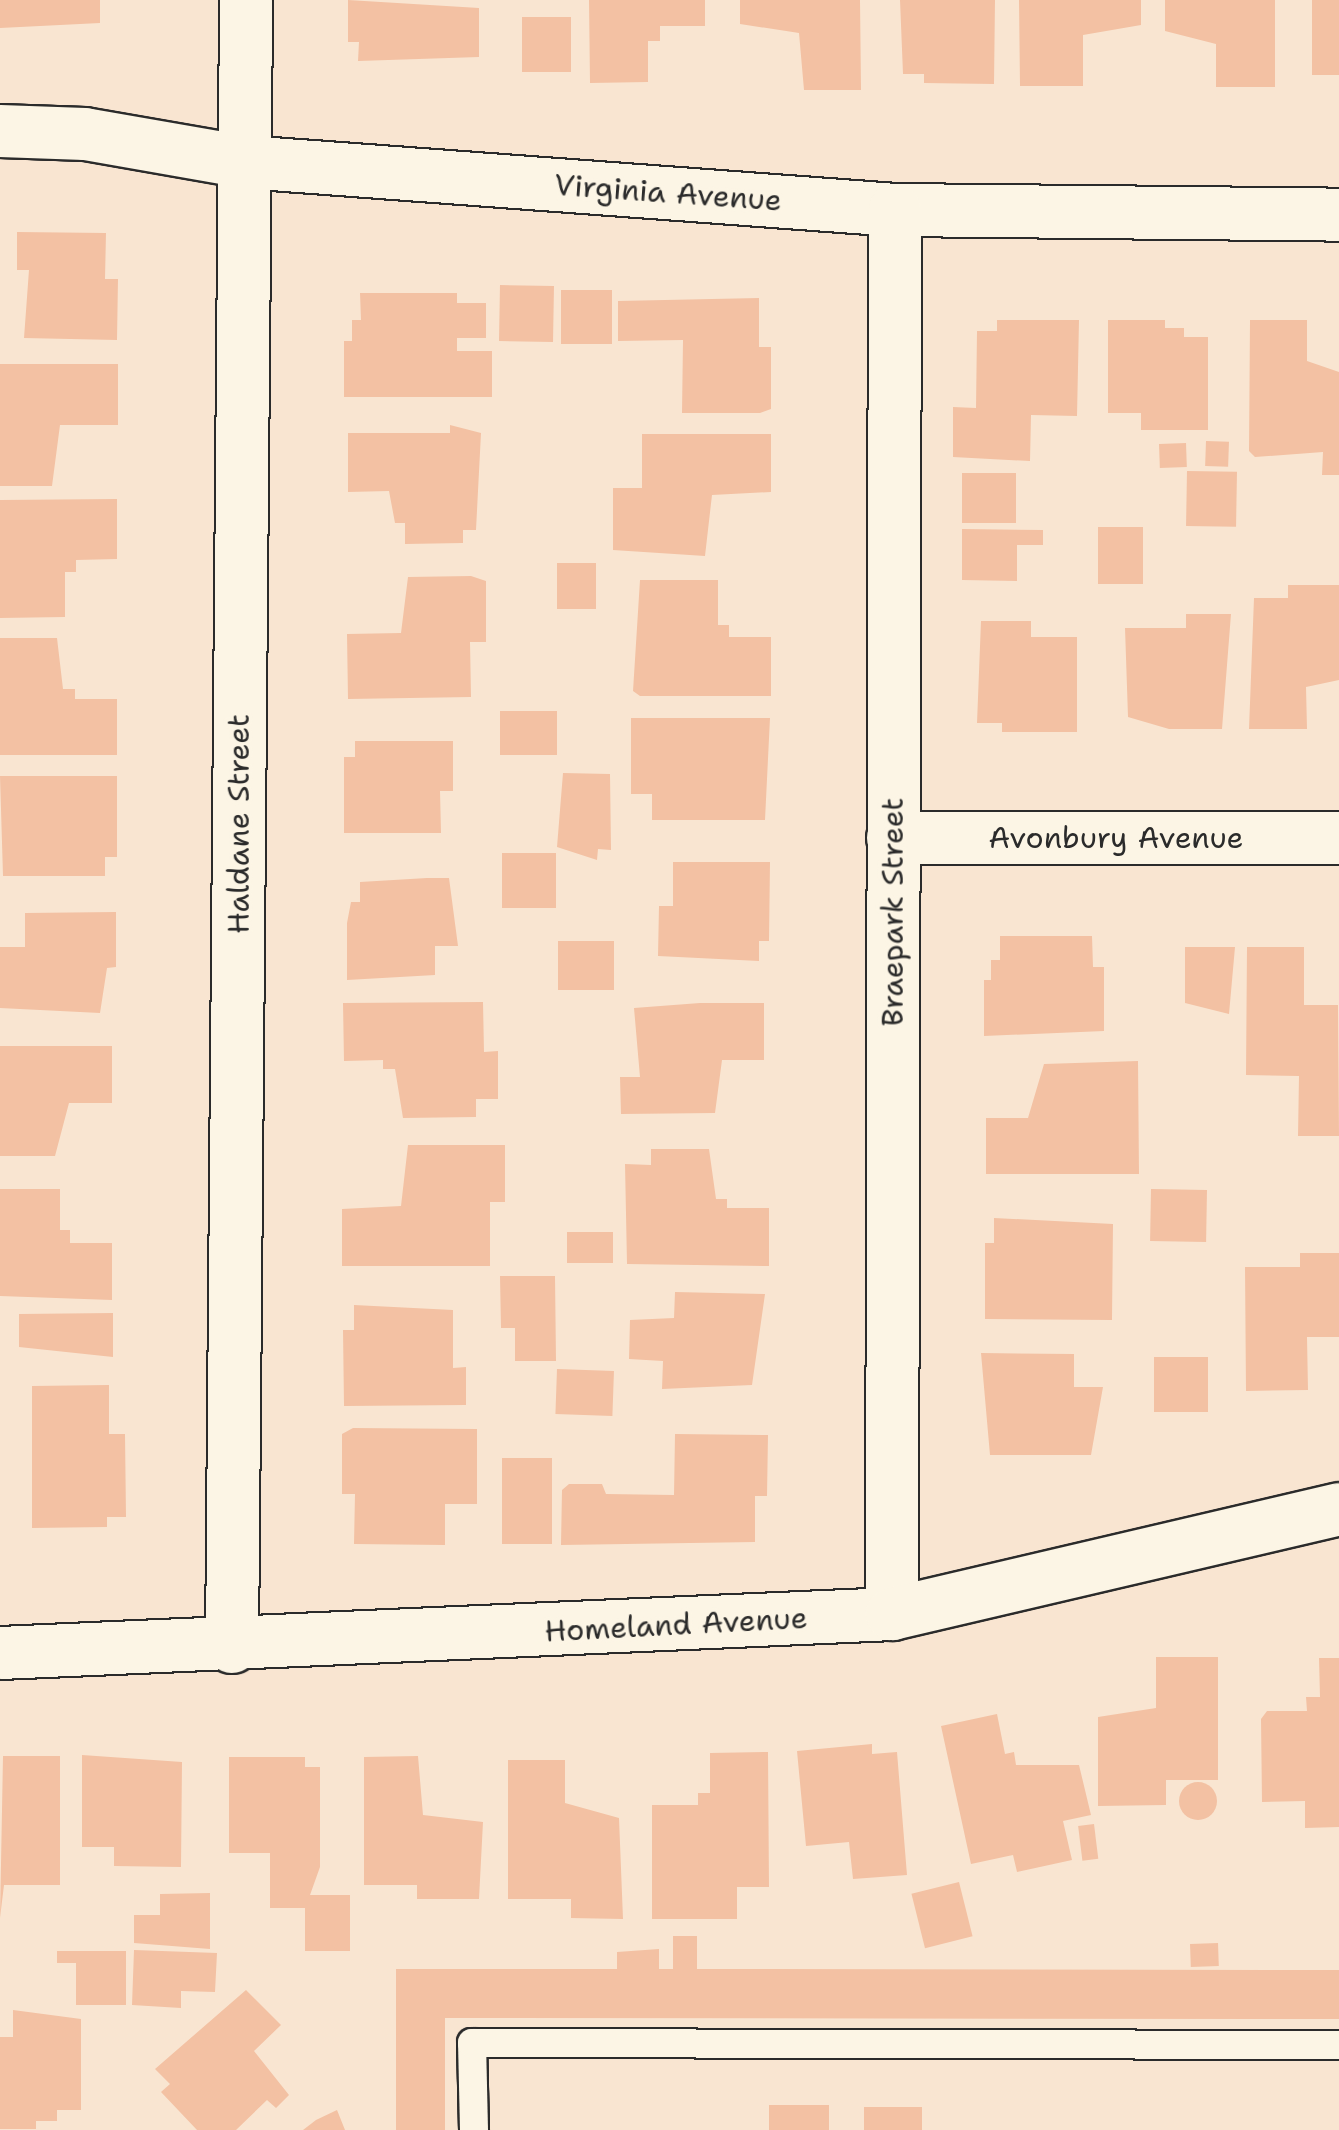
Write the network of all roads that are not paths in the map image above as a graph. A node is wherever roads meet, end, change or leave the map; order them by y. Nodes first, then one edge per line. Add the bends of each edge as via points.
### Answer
1 (246, 0) edge
2 (0, 130) edge
3 (244, 162) junction
4 (895, 210) junction
5 (1339, 216) edge
6 (893, 838) junction
7 (1339, 838) edge
8 (1339, 1509) edge
9 (892, 1614) junction
10 (232, 1648) junction
11 (0, 1653) edge
12 (1339, 2044) edge
13 (474, 2130) edge

1 - 3 street, Haldane Street
2 - 3 street, Virginia Avenue via 85,134
3 - 4 street, Virginia Avenue
3 - 10 street, Haldane Street
4 - 5 street, Virginia Avenue
4 - 6 street, Braepark Street
6 - 7 street, Avonbury Avenue
6 - 9 street, Braepark Street
8 - 9 street, Homeland Avenue
9 - 10 street, Homeland Avenue
10 - 11 street, Homeland Avenue
12 - 13 lane via 472,2044

